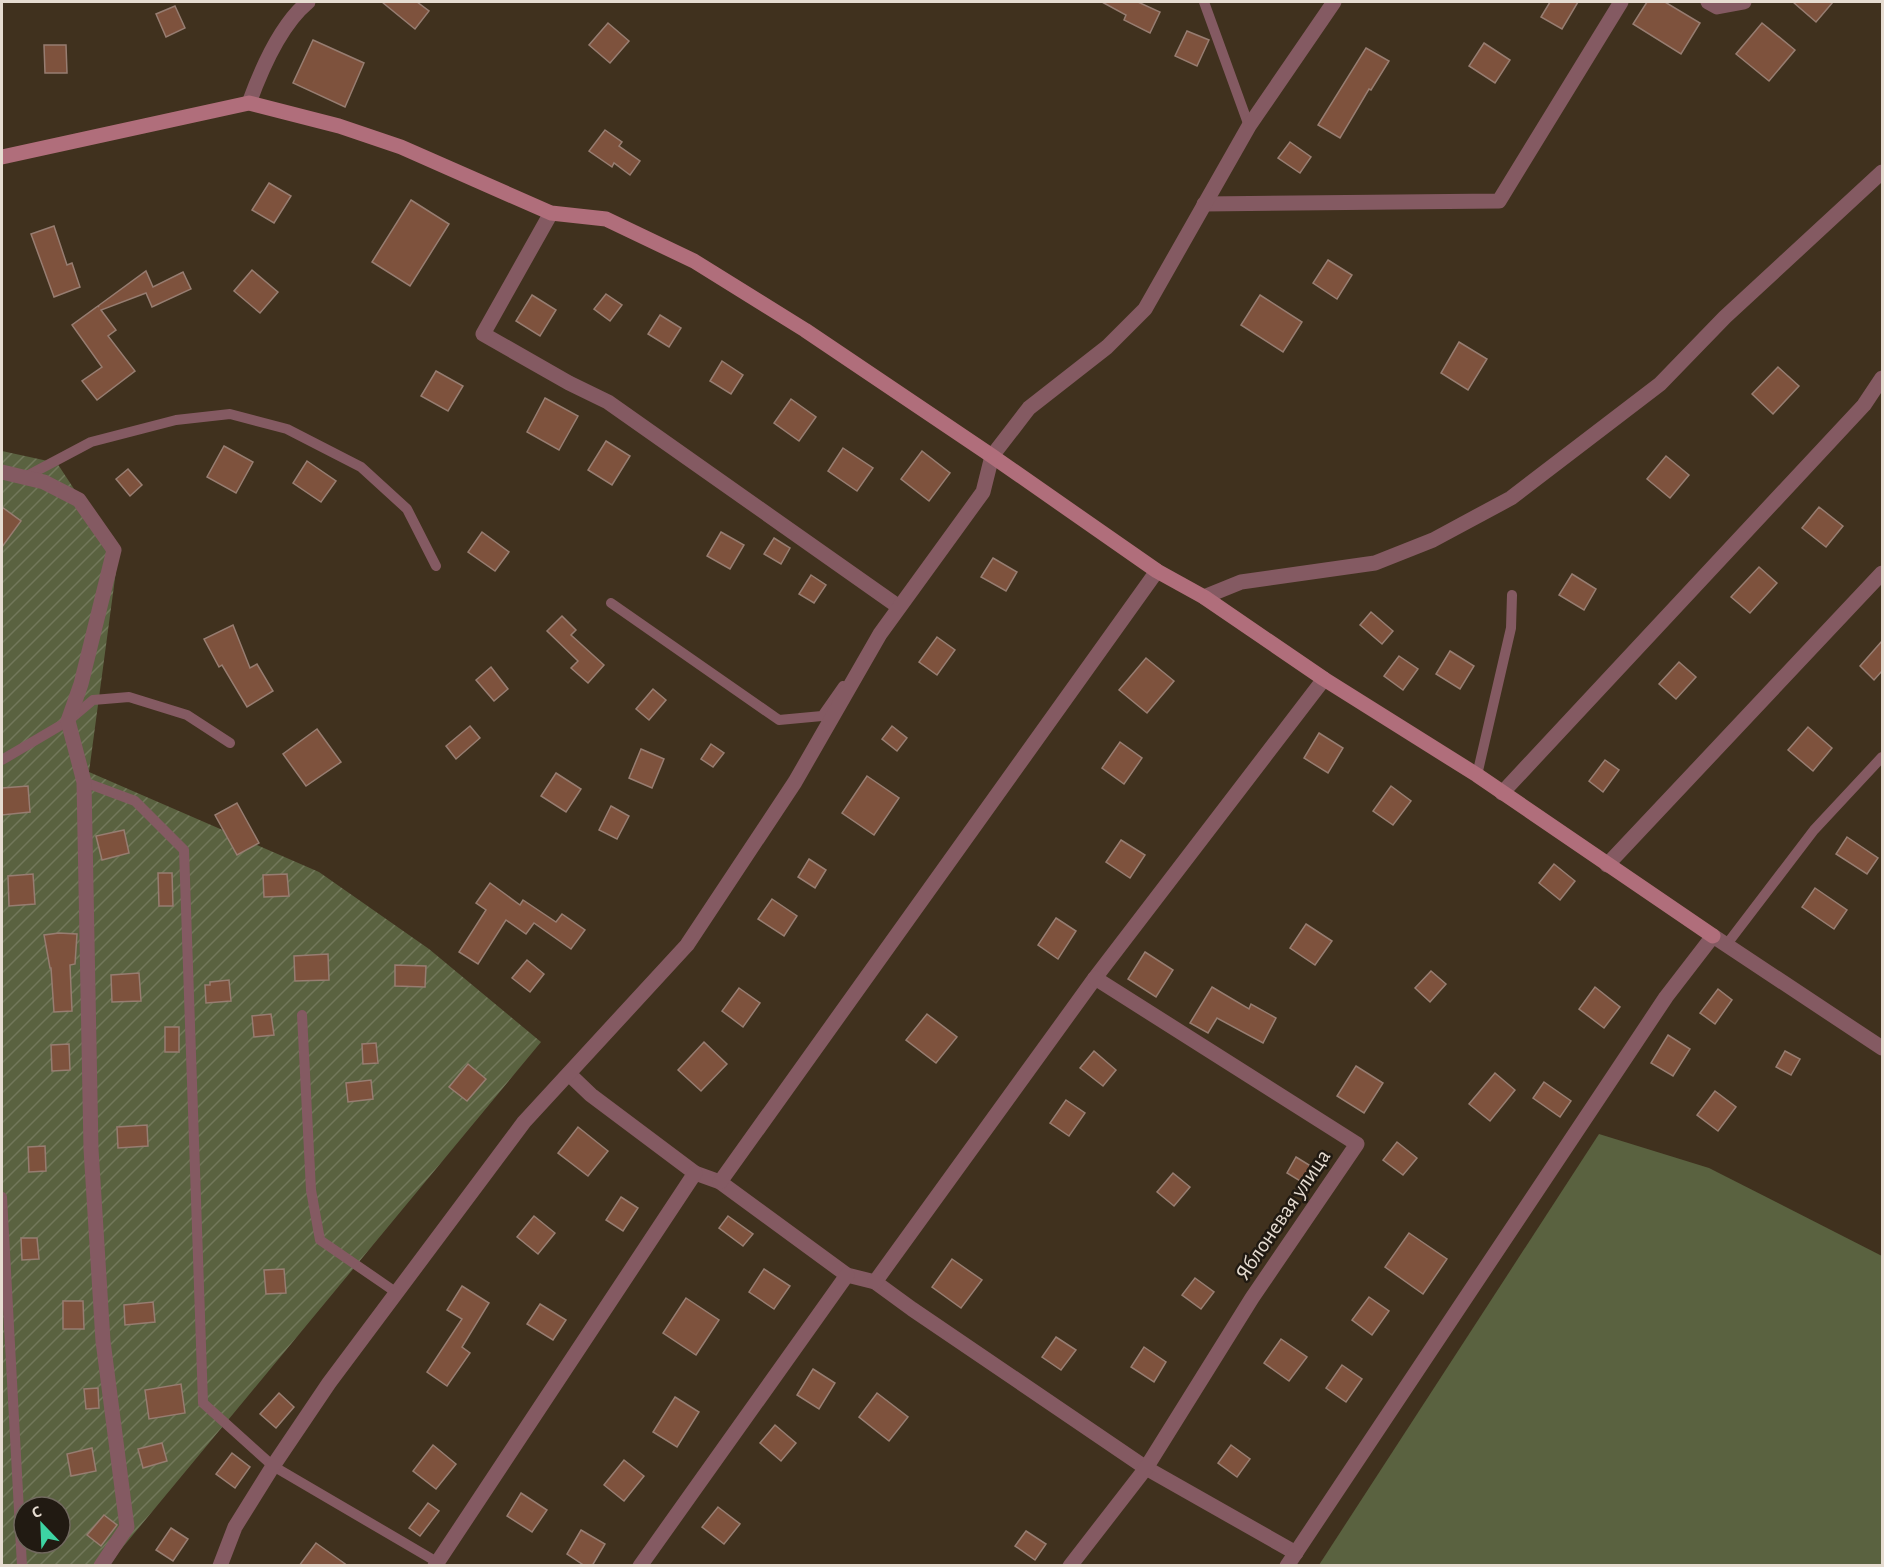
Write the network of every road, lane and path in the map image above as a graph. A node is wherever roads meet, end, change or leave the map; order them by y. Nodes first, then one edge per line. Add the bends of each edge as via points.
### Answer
1 (308, 2) edge
2 (1204, 2) edge
3 (1334, 2) edge
4 (1621, 2) edge
5 (1708, 2) edge
6 (1744, 2) edge
7 (249, 103) junction
8 (1249, 126) junction
9 (2, 157) edge
10 (1882, 172) edge
11 (1204, 204) junction
12 (551, 213) junction
13 (1882, 378) edge
14 (992, 456) junction
15 (2, 472) edge
16 (25, 477) junction
17 (435, 566) dead end
18 (1157, 571) junction
19 (1882, 573) edge
20 (1512, 595) dead end
21 (1204, 597) junction
22 (611, 603) dead end
23 (899, 607) junction
24 (880, 634) junction
25 (1324, 678) junction
26 (68, 721) junction
27 (230, 743) dead end
28 (1882, 757) edge
29 (2, 760) edge
30 (1477, 775) junction
31 (84, 782) junction
32 (1502, 793) junction
33 (1607, 865) junction
34 (1713, 936) junction
35 (1727, 944) junction
36 (1095, 978) junction
37 (302, 1015) dead end
38 (1882, 1048) edge
39 (569, 1074) junction
40 (694, 1173) junction
41 (720, 1182) junction
42 (2, 1197) edge
43 (847, 1275) junction
44 (875, 1282) junction
45 (396, 1293) junction
46 (273, 1466) junction
47 (1146, 1468) junction
48 (1291, 1559) edge
49 (438, 1564) edge
50 (22, 1566) edge
51 (101, 1566) edge
52 (220, 1566) edge
53 (640, 1566) edge
54 (1070, 1566) edge

1 - 7 street via 298,10 264,64
2 - 8 lane
3 - 8 street
4 - 11 street via 1499,201
5 - 6 street via 1718,7
7 - 9 street
7 - 12 street via 401,147
8 - 11 street
10 - 21 street via 1725,316 1660,384 1511,498 1433,540 1375,563 1241,582
11 - 14 street via 1145,309 1107,347 1029,408
12 - 14 street via 606,219 694,261 805,330
12 - 23 street via 483,334 608,402
13 - 32 street via 1864,405
14 - 18 street
14 - 23 street via 983,492
15 - 16 street
16 - 17 lane via 91,442 176,420 230,414 287,429 361,467 407,509
16 - 26 street via 79,500 114,550
18 - 21 street
18 - 41 street
19 - 33 street
20 - 30 lane via 1511,628
21 - 25 street
22 - 24 lane via 779,720 822,716
23 - 24 street
24 - 39 street via 795,782 687,945
25 - 30 street
25 - 36 street
26 - 27 lane via 93,700 129,697 187,715
26 - 29 lane
26 - 31 street
28 - 35 lane via 1814,830
30 - 32 street
31 - 46 lane via 135,801 184,850 203,1403
31 - 51 street via 92,1149 102,1341 127,1527
32 - 33 street
33 - 34 street
34 - 35 street
34 - 48 street via 1666,997
35 - 38 street
36 - 44 street
36 - 47 street, Яблоневая улица via 1357,1144 1252,1298
37 - 45 lane via 311,1190 320,1240
39 - 40 street
39 - 45 street via 524,1122
40 - 41 street
40 - 49 street
41 - 43 street
42 - 50 lane
43 - 44 street
43 - 53 street
44 - 47 street
45 - 46 street
46 - 49 lane
46 - 52 street via 235,1527
47 - 48 street
47 - 54 street, Яблоневая улица

